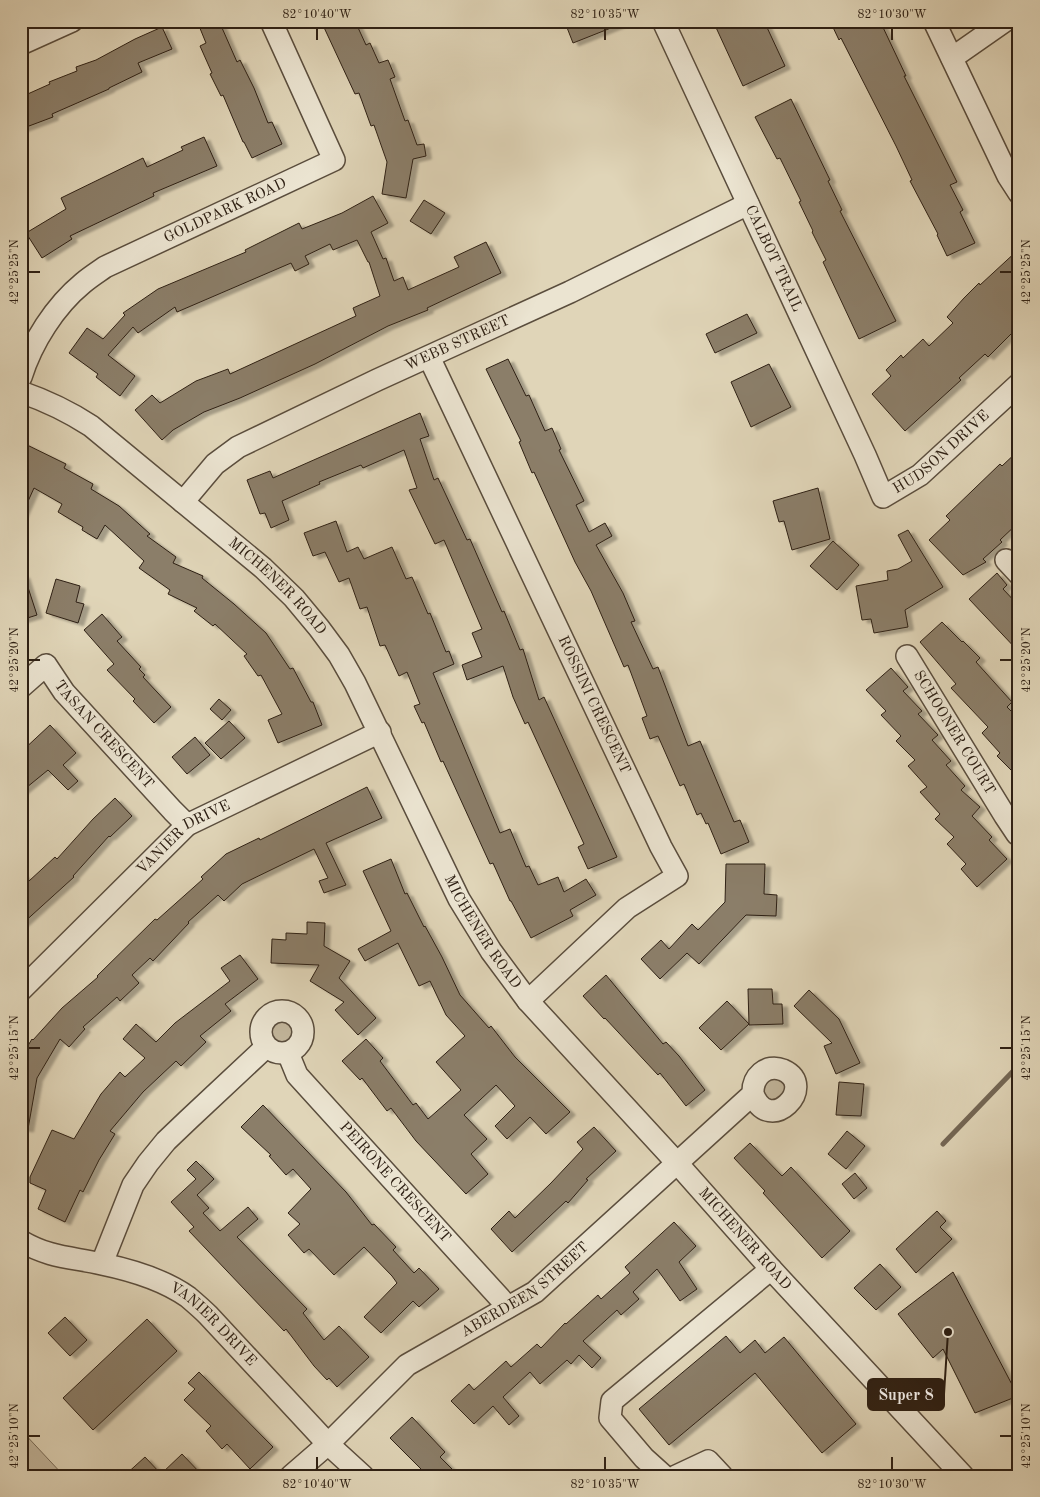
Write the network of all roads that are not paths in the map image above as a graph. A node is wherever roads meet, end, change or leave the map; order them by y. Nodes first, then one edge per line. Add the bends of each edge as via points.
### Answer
1 (72, 21) edge
2 (271, 21) edge
3 (663, 21) edge
4 (934, 21) edge
5 (1005, 21) edge
6 (21, 44) edge
7 (952, 58) junction
8 (1019, 193) edge
9 (748, 204) junction
10 (429, 356) junction
11 (21, 377) edge
12 (1019, 384) edge
13 (21, 392) edge
14 (882, 497) joint
15 (183, 502) junction
16 (907, 656) dead end
17 (21, 687) edge
18 (380, 732) junction
19 (187, 825) junction
20 (1019, 834) edge
21 (21, 990) edge
22 (528, 1001) junction
23 (266, 1047) junction
24 (288, 1053) junction
25 (753, 1094) dead end
26 (677, 1163) junction
27 (21, 1241) edge
28 (102, 1264) junction
29 (770, 1269) junction
30 (508, 1307) junction
31 (328, 1444) junction
32 (961, 1475) edge
33 (291, 1476) edge
34 (363, 1476) edge
35 (664, 1476) edge
36 (676, 1476) edge
37 (722, 1476) edge

1 - 6 street
2 - 11 street, GOLDPARK ROAD via 334,160 105,267 63,303 36,343
3 - 9 street, CALBOT TRAIL
4 - 7 street
5 - 7 street
7 - 8 street
9 - 10 street, WEBB STREET via 570,292
9 - 14 street, CALBOT TRAIL
10 - 15 street, WEBB STREET via 226,455 214,464
10 - 22 street, ROSSINI CRESCENT via 677,876 627,908
12 - 14 street, HUDSON DRIVE via 920,475
13 - 15 street, MICHENER ROAD via 45,400 90,426
15 - 18 street, MICHENER ROAD via 294,598 339,656
16 - 20 street, SCHOONER COURT
17 - 19 street, TASAN CRESCENT via 46,665 64,692
18 - 19 street, VANIER DRIVE
18 - 22 street, MICHENER ROAD via 459,898
19 - 21 street, VANIER DRIVE
22 - 26 street, MICHENER ROAD
23 - 24 street via 276,1053
23 - 24 street via 261,1034 264,1021 274,1012 288,1011 300,1019 304,1032 299,1045
23 - 28 street via 182,1125 148,1163 133,1185
24 - 30 street, PEIRONE CRESCENT via 297,1075
25 - 26 street, ABERDEEN STREET
26 - 29 street, MICHENER ROAD
26 - 30 street, ABERDEEN STREET via 534,1292
27 - 28 street, VANIER DRIVE via 36,1250
28 - 31 street, VANIER DRIVE via 137,1273 188,1297
29 - 32 street, MICHENER ROAD
29 - 35 street via 612,1401 610,1418
30 - 31 street, ABERDEEN STREET via 407,1365
31 - 33 street, ABERDEEN STREET
31 - 34 street, VANIER DRIVE
36 - 37 street via 708,1461

